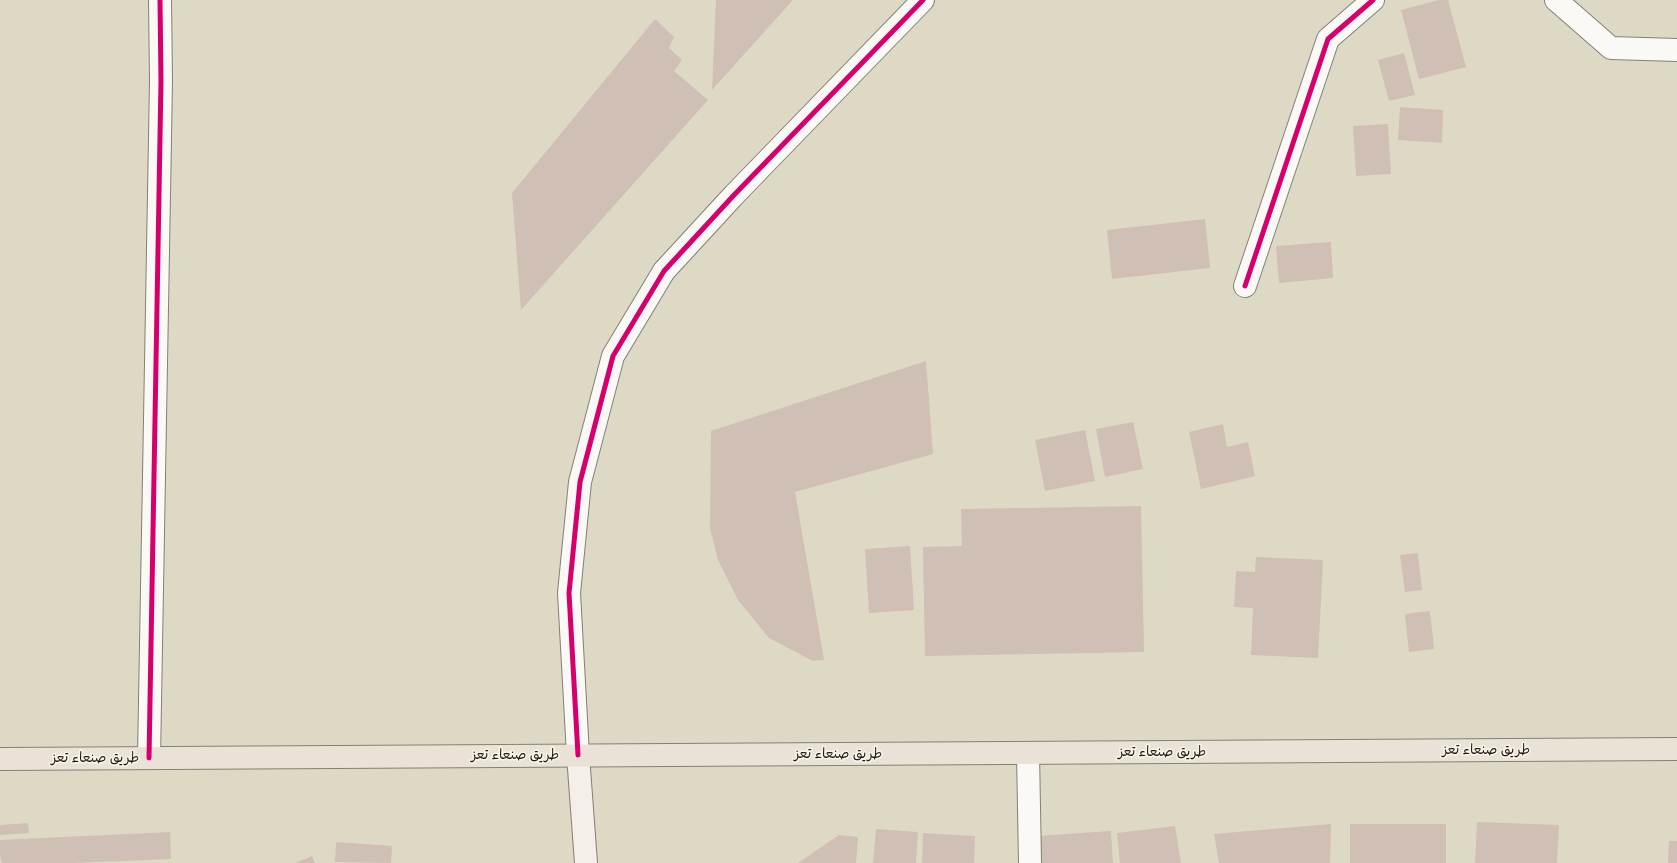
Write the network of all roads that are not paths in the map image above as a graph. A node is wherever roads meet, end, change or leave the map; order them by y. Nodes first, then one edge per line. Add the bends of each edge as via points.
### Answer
1 (160, 0) edge
2 (923, 0) edge
3 (1373, 0) edge
4 (1556, 0) edge
5 (1677, 50) edge
6 (1245, 286) dead end
7 (1677, 749) edge
8 (1028, 753) junction
9 (578, 755) junction
10 (149, 758) junction
11 (0, 759) edge
12 (586, 863) edge
13 (1030, 863) edge

1 - 10 street via 161,88
2 - 9 street via 664,271 613,356 580,482 569,593
3 - 6 street via 1328,39
4 - 5 street via 1611,48
7 - 8 highway, طريق صنعاء تعز
8 - 9 highway, طريق صنعاء تعز
8 - 13 street
9 - 10 highway, طريق صنعاء تعز
9 - 12 main road
10 - 11 highway, طريق صنعاء تعز

